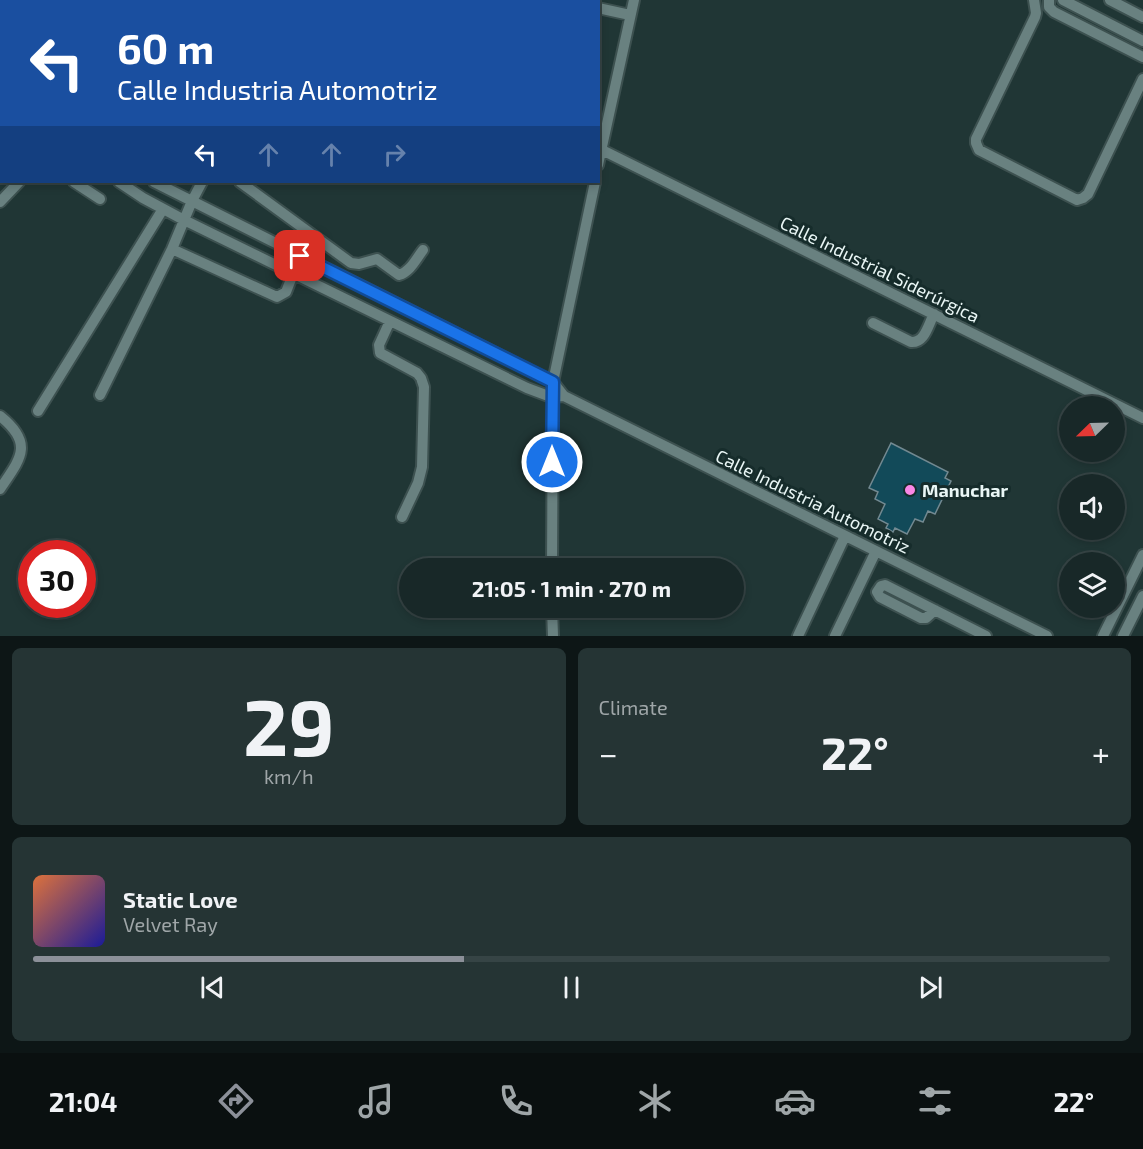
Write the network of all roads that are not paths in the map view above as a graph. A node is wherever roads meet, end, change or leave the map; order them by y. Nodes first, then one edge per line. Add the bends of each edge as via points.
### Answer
1 (634, 0) edge
2 (1034, 0) edge
3 (1049, 0) edge
4 (1063, 0) edge
5 (1110, 0) edge
6 (600, 8) edge
7 (630, 15) junction
8 (1143, 17) edge
9 (1143, 40) edge
10 (1143, 57) edge
11 (1143, 79) edge
12 (602, 150) junction
13 (600, 158) edge
14 (18, 183) edge
15 (76, 183) edge
16 (121, 183) edge
17 (156, 183) edge
18 (201, 183) edge
19 (241, 183) edge
20 (595, 183) edge
21 (100, 198) dead end
22 (192, 201) junction
23 (0, 202) edge
24 (163, 209) junction
25 (184, 220) junction
26 (172, 249) junction
27 (423, 250) dead end
28 (300, 256) junction
29 (293, 273) junction
30 (934, 314) junction
31 (390, 321) junction
32 (873, 323) dead end
33 (553, 382) junction
34 (100, 395) dead end
35 (564, 396) junction
36 (551, 398) junction
37 (38, 411) dead end
38 (0, 416) edge
39 (1143, 418) edge
40 (0, 489) edge
41 (402, 517) dead end
42 (845, 536) junction
43 (876, 551) junction
44 (1143, 555) edge
45 (552, 558) edge
46 (1143, 597) edge
47 (935, 610) junction
48 (552, 618) edge
49 (552, 636) edge
50 (798, 636) edge
51 (835, 636) edge
52 (986, 636) edge
53 (1047, 636) edge
54 (1103, 636) edge
55 (1123, 636) edge

1 - 7 street
2 - 11 street via 1035,17 976,139 979,150 1072,198 1083,198
3 - 10 street via 1054,12
4 - 9 street
5 - 8 street
6 - 7 street
7 - 12 street
12 - 13 street
12 - 30 street, Calle Industrial Siderúrgica
14 - 23 street
15 - 21 street
16 - 24 street
17 - 22 street, Calle Industria Automotriz
18 - 22 street
19 - 27 street via 351,263 377,259 402,274
20 - 33 street
22 - 25 street
22 - 28 street, Calle Industria Automotriz
24 - 25 street
24 - 37 street
25 - 26 street
25 - 29 street
26 - 29 street via 273,297 286,292
26 - 34 street
28 - 29 street
28 - 33 street, Calle Industria Automotriz
29 - 31 street
30 - 32 street via 916,343
30 - 39 street, Calle Industrial Siderúrgica
31 - 36 street
31 - 41 street via 379,345 380,353 417,373 424,387 422,467
33 - 35 street, Calle Industria Automotriz
33 - 36 street
35 - 36 street
35 - 42 street, Calle Industria Automotriz
36 - 45 street
38 - 40 street via 18,436 21,449 19,461
42 - 43 street, Calle Industria Automotriz
42 - 50 street
43 - 51 street
43 - 53 street, Calle Industria Automotriz
44 - 54 street
46 - 55 street
47 - 47 street via 885,585 877,592 921,618
47 - 52 street
48 - 49 street

